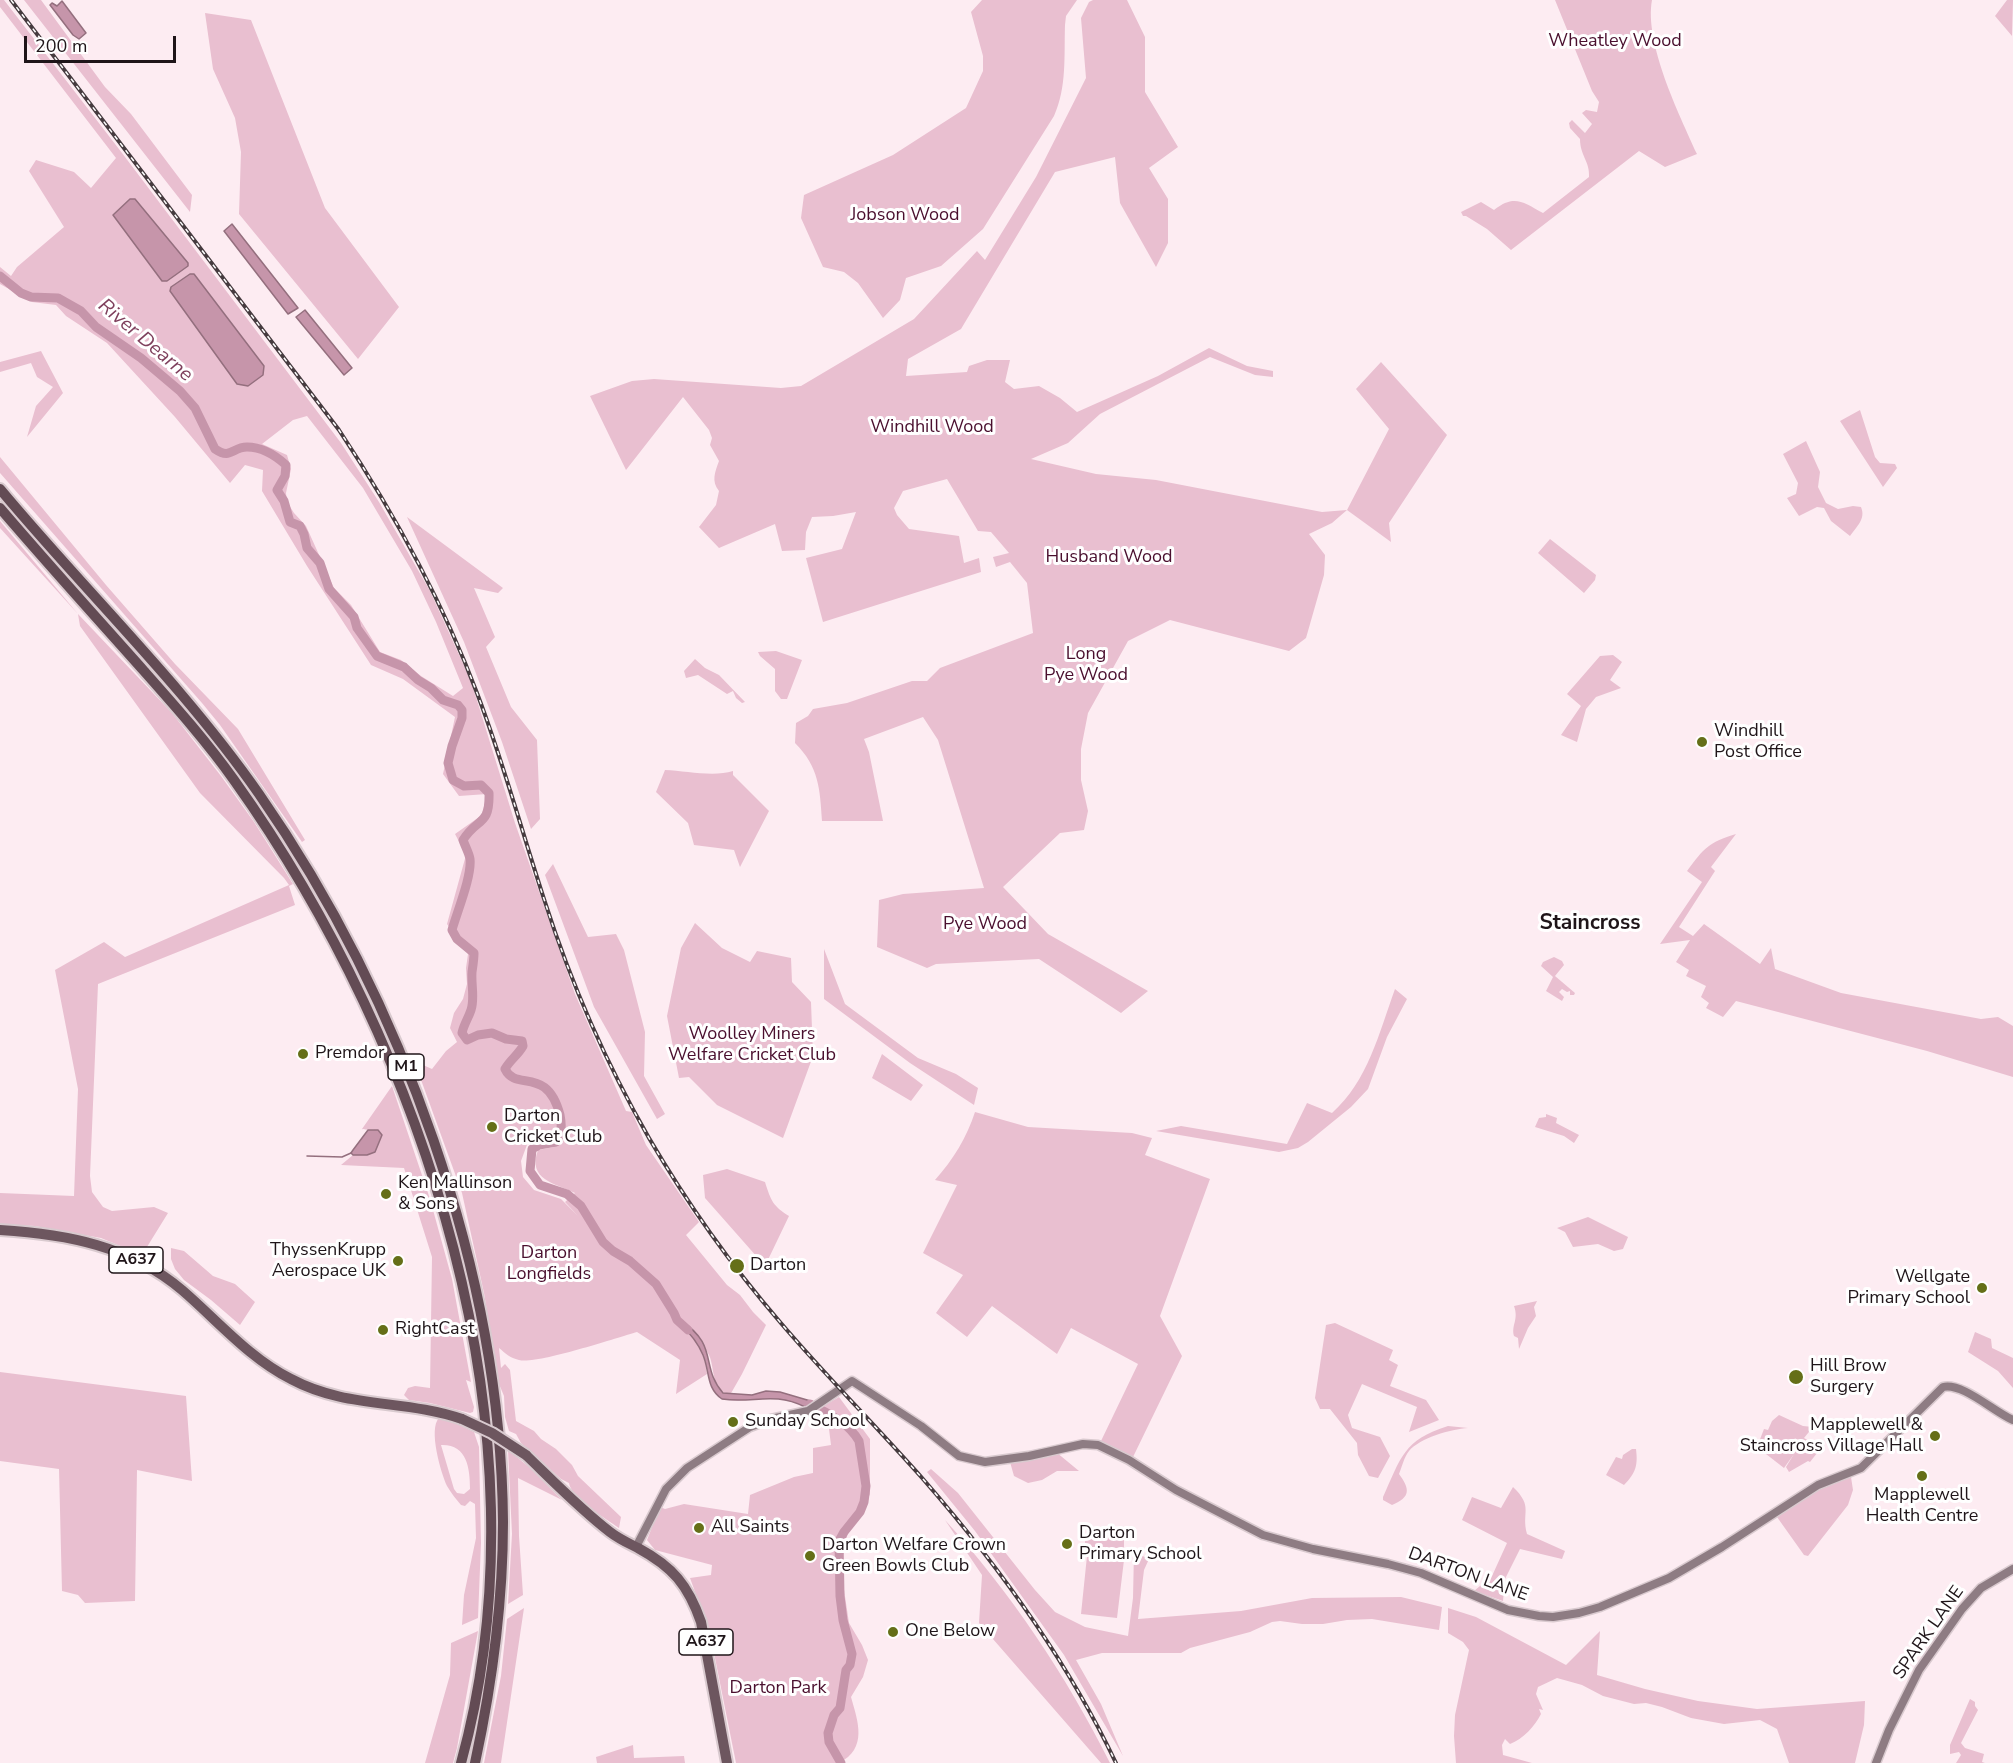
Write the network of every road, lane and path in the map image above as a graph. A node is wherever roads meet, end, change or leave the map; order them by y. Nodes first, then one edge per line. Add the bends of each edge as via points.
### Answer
1 (0, 489) edge
2 (0, 508) edge
3 (0, 1230) edge
4 (2013, 1420) edge
5 (636, 1547) junction
6 (2013, 1569) edge
7 (461, 1763) edge
8 (475, 1763) edge
9 (727, 1763) edge
10 (1876, 1763) edge

1 - 8 highway, M1 via 197,713 258,792 361,966 417,1095 451,1195 471,1271 498,1427 503,1522 501,1584 491,1682
2 - 7 highway, M1 via 172,704 270,831 350,971 406,1100 439,1196 458,1270 486,1427 491,1530 487,1609 481,1669
3 - 5 highway, A637, bridge via 63,1236 117,1251 147,1265 183,1291 273,1370 322,1393 431,1410 492,1433 526,1455 616,1537
4 - 5 main road, DARTON LANE via 1960,1389 1943,1387 1861,1468 1818,1485 1669,1578 1600,1607 1559,1616 1508,1610 1406,1568 1269,1538 1098,1445 1083,1444 985,1462 959,1456 852,1381 810,1410 750,1427 687,1468 666,1489
5 - 9 highway, A637 via 670,1569 694,1603 706,1645
6 - 10 main road, SPARK LANE via 1976,1592 1951,1624 1919,1670

